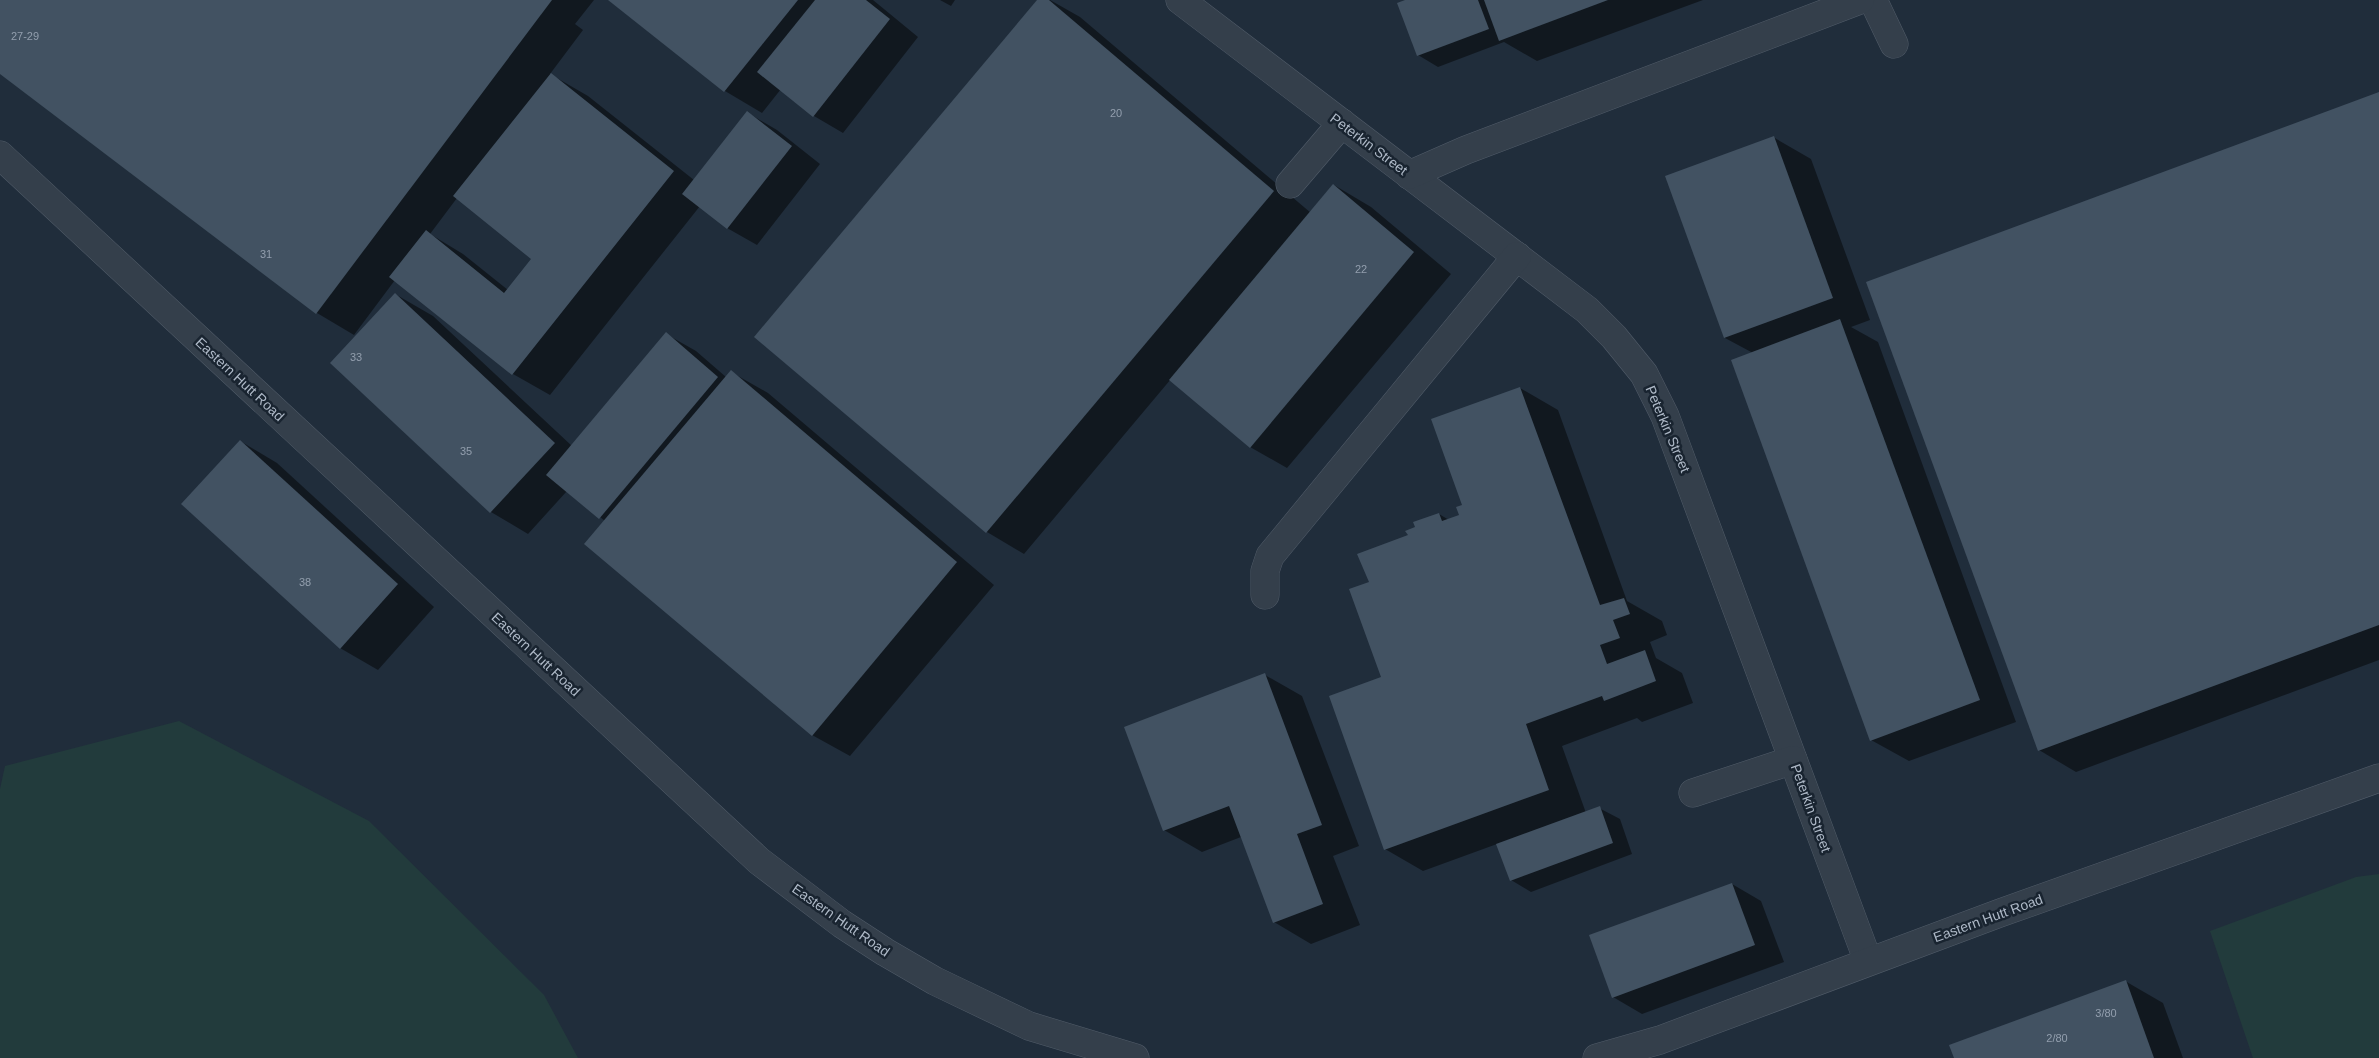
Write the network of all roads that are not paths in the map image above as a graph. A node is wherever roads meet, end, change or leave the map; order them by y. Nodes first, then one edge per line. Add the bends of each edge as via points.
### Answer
1 (1180, 0) edge
2 (1860, 0) edge
3 (1873, 0) edge
4 (1894, 44) dead end
5 (1342, 123) junction
6 (0, 155) edge
7 (1409, 175) junction
8 (1290, 184) dead end
9 (1517, 256) junction
10 (1265, 595) dead end
11 (1793, 760) junction
12 (2379, 778) edge
13 (1693, 793) dead end
14 (1868, 961) junction
15 (1135, 1058) edge
16 (1597, 1058) edge

1 - 5 street, Peterkin Street
2 - 7 street via 1466,150
3 - 4 street
5 - 7 street, Peterkin Street
5 - 8 street
6 - 15 street, Eastern Hutt Road via 759,861 849,928 935,981 1029,1026
7 - 9 street, Peterkin Street
9 - 10 street via 1270,556
9 - 11 street, Peterkin Street via 1587,310 1644,374 1665,416
11 - 13 street
11 - 14 street, Peterkin Street
12 - 14 street, Eastern Hutt Road
14 - 16 street, Eastern Hutt Road via 1660,1040

